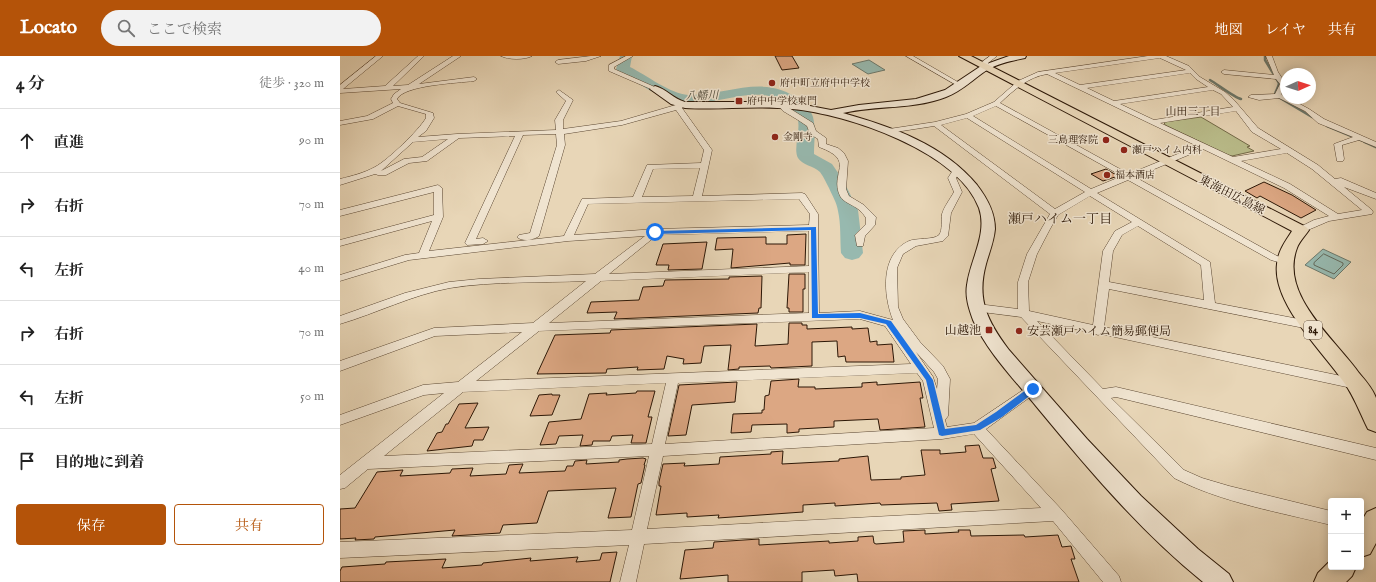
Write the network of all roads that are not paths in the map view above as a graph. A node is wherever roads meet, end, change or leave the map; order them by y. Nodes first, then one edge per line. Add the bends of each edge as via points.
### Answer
1 (380, 56) edge
2 (422, 56) edge
3 (458, 56) edge
4 (504, 56) edge
5 (529, 56) edge
6 (598, 56) edge
7 (630, 56) edge
8 (909, 56) edge
9 (964, 56) edge
10 (994, 56) edge
11 (1022, 56) edge
12 (1161, 56) edge
13 (1269, 56) edge
14 (558, 62) dead end
15 (986, 67) junction
16 (1263, 69) dead end
17 (1192, 71) junction
18 (1048, 72) junction
19 (1224, 72) dead end
20 (1272, 72) junction
21 (474, 79) dead end
22 (1019, 84) junction
23 (960, 85) junction
24 (410, 87) junction
25 (1078, 87) junction
26 (340, 88) edge
27 (387, 88) junction
28 (1214, 88) junction
29 (655, 89) joint
30 (340, 91) edge
31 (559, 92) dead end
32 (1251, 96) dead end
33 (1277, 96) junction
34 (1232, 101) junction
35 (996, 103) junction
36 (1112, 103) junction
37 (397, 104) junction
38 (781, 105) junction
39 (680, 106) junction
40 (1238, 108) junction
41 (830, 113) junction
42 (968, 116) junction
43 (361, 121) junction
44 (1152, 122) junction
45 (340, 123) edge
46 (936, 124) junction
47 (561, 131) junction
48 (889, 131) junction
49 (340, 132) edge
50 (520, 133) junction
51 (1273, 134) dead end
52 (457, 136) junction
53 (1357, 138) junction
54 (411, 140) junction
55 (1376, 145) edge
56 (1203, 146) junction
57 (1289, 150) junction
58 (1340, 159) dead end
59 (1232, 160) junction
60 (1166, 161) junction
61 (704, 165) junction
62 (956, 172) junction
63 (340, 174) edge
64 (368, 174) junction
65 (1129, 177) junction
66 (1336, 178) dead end
67 (340, 182) edge
68 (1091, 192) junction
69 (1376, 196) edge
70 (697, 197) junction
71 (637, 198) junction
72 (1055, 213) junction
73 (340, 214) edge
74 (438, 216) junction
75 (1335, 216) junction
76 (1138, 222) junction
77 (814, 228) junction
78 (1301, 230) junction
79 (655, 232) junction
80 (568, 238) junction
81 (340, 243) edge
82 (860, 244) dead end
83 (423, 255) junction
84 (1285, 261) junction
85 (814, 269) junction
86 (340, 278) edge
87 (598, 278) junction
88 (1103, 284) junction
89 (1210, 306) junction
90 (978, 308) junction
91 (1024, 314) junction
92 (814, 316) junction
93 (340, 320) edge
94 (1309, 325) junction
95 (536, 327) junction
96 (1098, 331) junction
97 (340, 366) edge
98 (920, 368) junction
99 (673, 378) junction
100 (1356, 384) junction
101 (460, 387) junction
102 (1033, 389) junction
103 (1100, 394) junction
104 (340, 420) edge
105 (1376, 422) edge
106 (977, 428) junction
107 (942, 433) junction
108 (657, 450) junction
109 (1376, 454) edge
110 (366, 463) junction
111 (340, 483) edge
112 (1056, 514) junction
113 (1328, 517) edge
114 (638, 537) junction
115 (340, 550) edge
116 (1340, 570) edge
117 (628, 582) edge
118 (1113, 582) edge
119 (1221, 582) edge
120 (1327, 582) edge

1 - 26 street
2 - 27 street
3 - 24 street
4 - 5 street
6 - 14 street
7 - 29 street via 610,66 611,70
8 - 23 street
9 - 15 main road, 東海田広島線
10 - 15 street via 985,62
11 - 15 street
12 - 17 street via 1187,66
12 - 18 street
13 - 20 street
15 - 22 main road, 東海田広島線
15 - 23 street
16 - 20 street
17 - 25 street
17 - 28 street
18 - 22 street via 1026,78
18 - 25 street
19 - 20 street
20 - 33 street via 1283,84
21 - 24 street
22 - 35 street
22 - 60 main road, 東海田広島線
23 - 41 street via 943,94 912,103 856,107
24 - 27 street
24 - 37 street via 396,95 394,99
25 - 36 street
27 - 30 street
28 - 34 street
28 - 36 street
29 - 39 street
31 - 47 street via 570,100 560,120
32 - 33 street
33 - 53 street
34 - 40 street
34 - 51 street via 1243,104 1264,129
35 - 42 street
35 - 65 street
36 - 44 street
37 - 43 street via 385,112
37 - 54 street via 429,113 430,118 423,129
38 - 39 street
38 - 41 street
38 - 82 street via 810,125 813,132 822,138 822,145 841,155 844,161 842,189 845,197 871,217 870,225 860,235
39 - 47 street via 622,123
39 - 61 street via 708,150
40 - 44 street
40 - 57 street via 1255,130
41 - 48 street
42 - 46 street
42 - 68 street
43 - 45 street
43 - 49 street
44 - 56 street
46 - 48 street
46 - 72 street
47 - 50 street
47 - 50 street via 561,145 534,236 470,243
48 - 62 street via 926,147
50 - 52 street
52 - 54 street
52 - 64 street via 424,159 406,161 383,173
53 - 55 street
53 - 58 street via 1338,144
54 - 64 street via 380,168
56 - 59 street
56 - 60 street
57 - 59 street
57 - 75 street via 1316,167 1369,212
59 - 75 street via 1287,186
60 - 65 street
60 - 78 main road, 東海田広島線
61 - 70 street
61 - 71 street via 650,167
62 - 90 street via 978,194 988,215 987,238 974,288
62 - 107 street via 952,178 958,192 947,212 946,234 940,239 913,243 899,252 892,268 893,307 898,320 939,370 944,380
63 - 64 street
64 - 67 street
65 - 68 street
65 - 84 street via 1274,258
66 - 69 street via 1342,183
68 - 72 street
68 - 76 street
70 - 71 street
70 - 77 street via 802,196 814,214
71 - 80 street via 585,201
72 - 91 street via 1032,254 1023,282
73 - 74 street via 438,188
74 - 81 street
74 - 83 street
75 - 78 street
76 - 88 street via 1118,233 1108,251
76 - 89 street via 1206,264
77 - 79 street
77 - 85 street
78 - 84 main road, 84 via 1288,247
79 - 80 street
79 - 87 street
80 - 83 street
83 - 86 street via 408,257
84 - 94 main road, 84 via 1287,281 1292,295
85 - 87 street
85 - 92 street
87 - 93 street via 449,285
87 - 95 street
88 - 89 street
88 - 96 street
89 - 94 street
90 - 91 street
90 - 102 street via 993,342
91 - 96 street
91 - 103 street
92 - 95 street
92 - 98 street via 860,315 889,323
94 - 100 main road, 84
95 - 97 street via 434,332
95 - 101 street
96 - 100 street
98 - 99 street
98 - 107 street via 929,380
99 - 101 street
99 - 108 street
100 - 105 main road, 84
101 - 104 street via 423,390
101 - 110 street
102 - 106 street
102 - 119 street via 1141,512
103 - 109 street via 1116,392
103 - 113 street via 1179,474 1199,484 1229,493
106 - 107 street
106 - 112 street
107 - 108 street
108 - 110 street
108 - 114 street
110 - 111 street
112 - 114 street
112 - 118 street
114 - 115 street
114 - 117 street
116 - 120 main road

